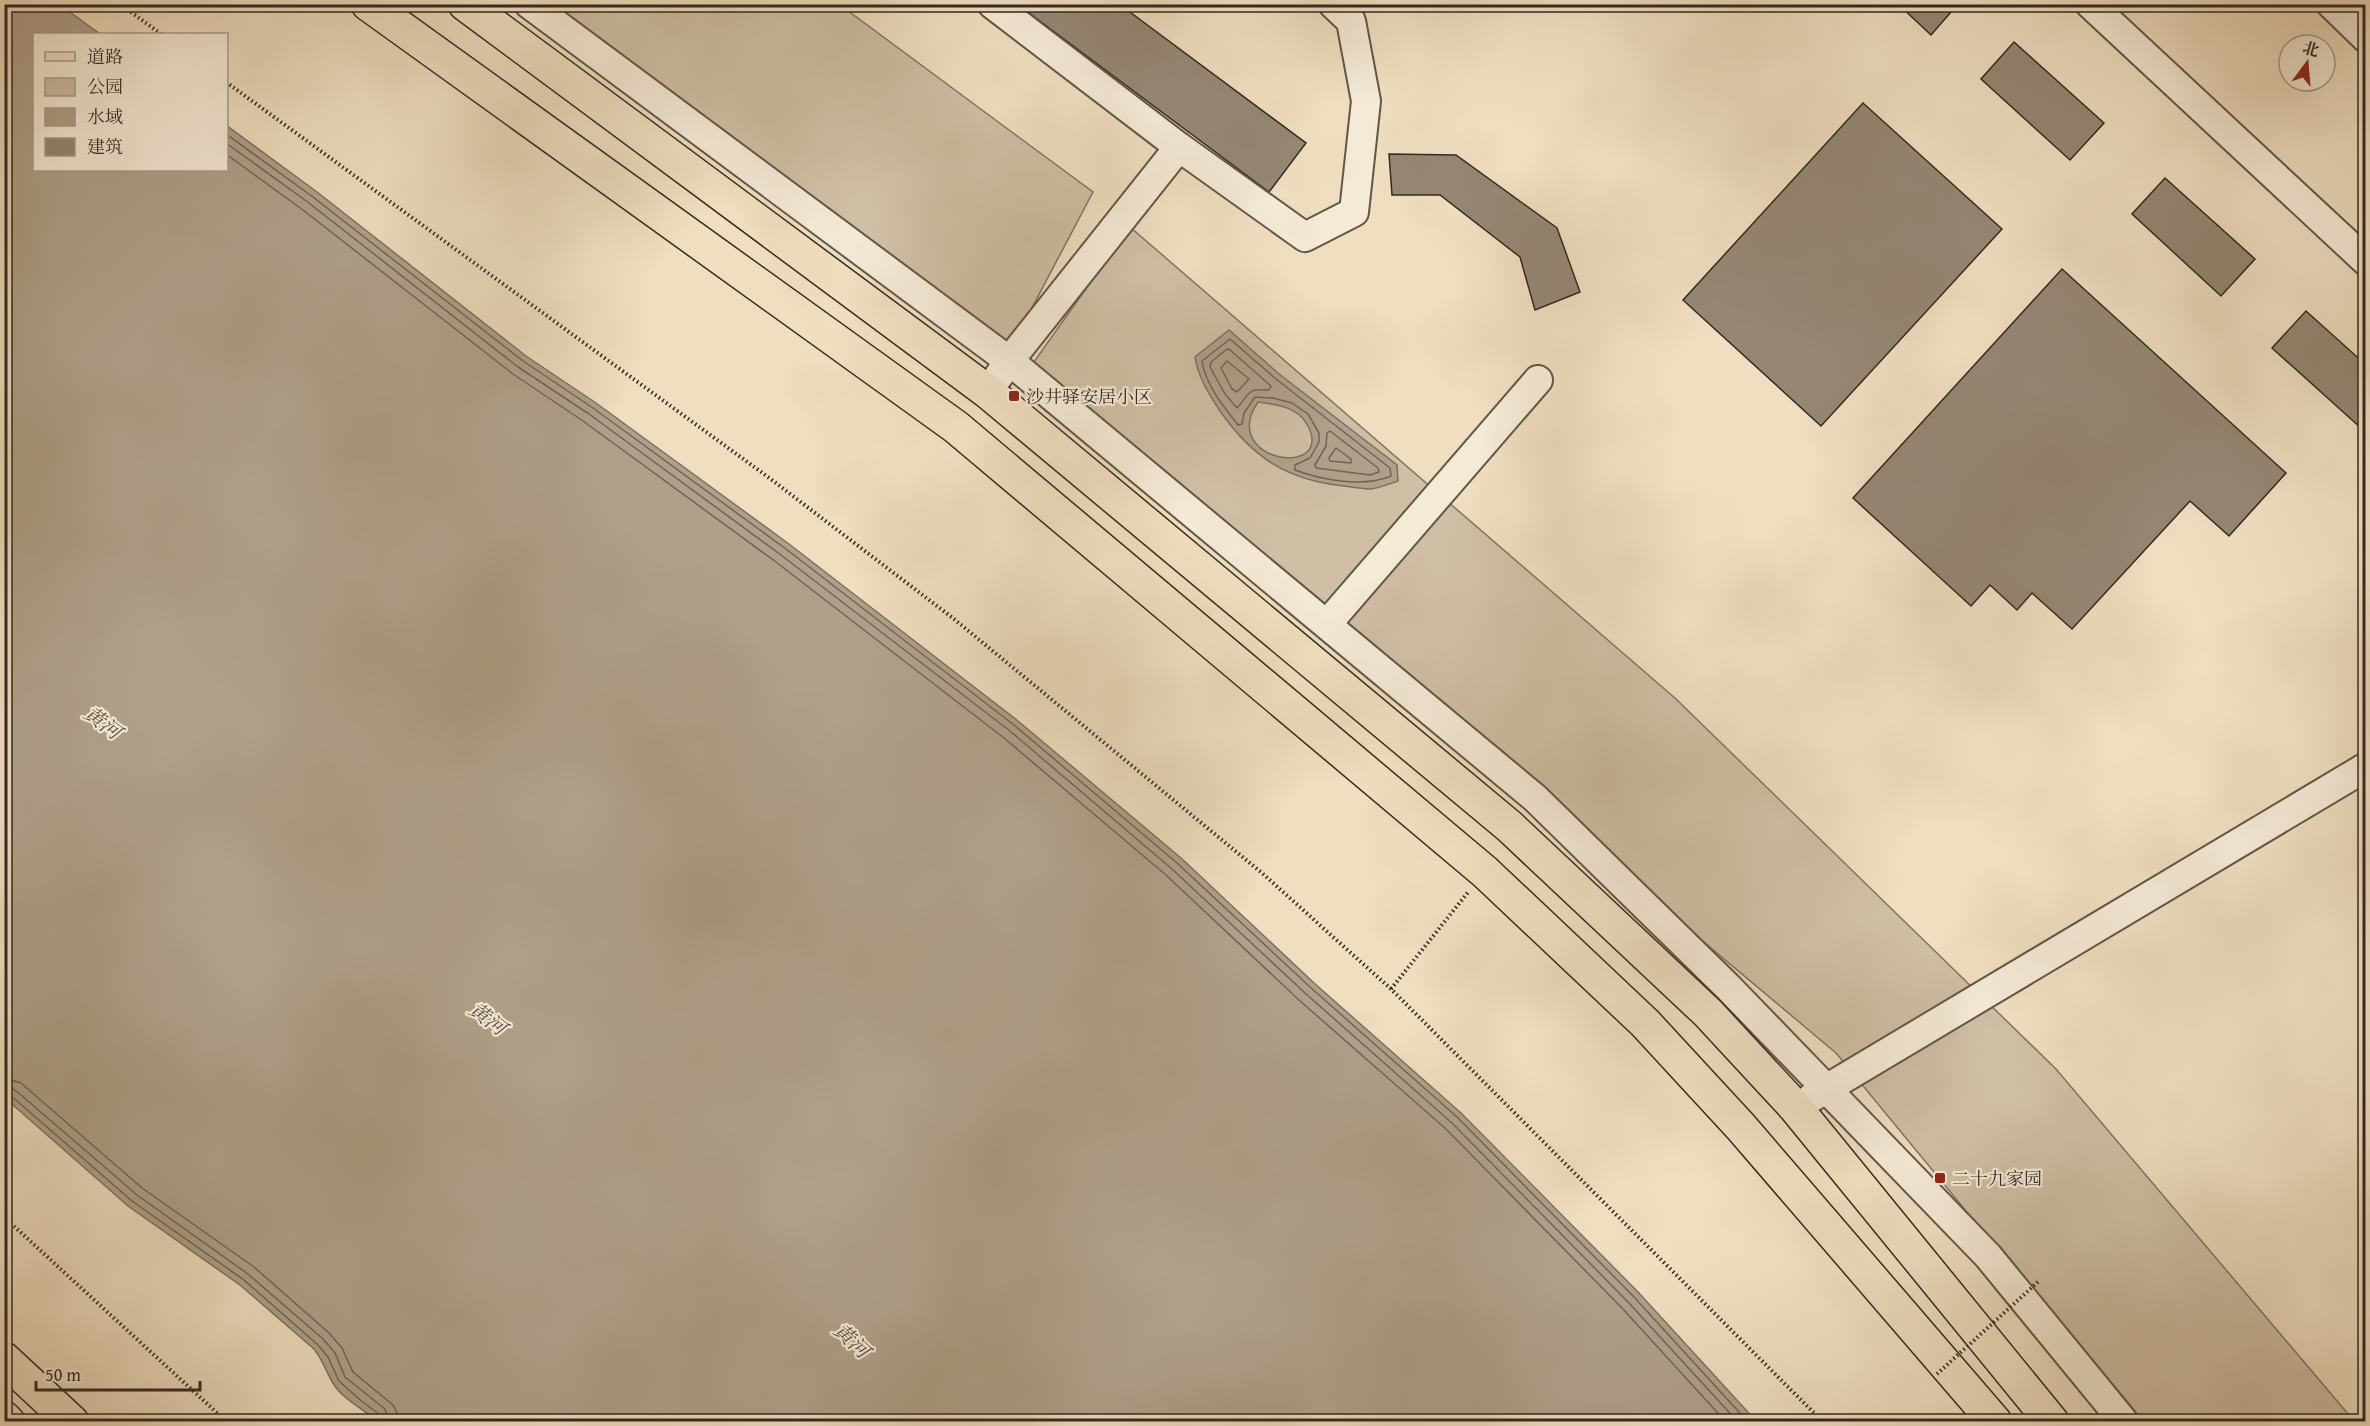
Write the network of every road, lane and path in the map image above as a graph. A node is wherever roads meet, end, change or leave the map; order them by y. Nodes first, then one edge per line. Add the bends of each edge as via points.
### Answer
1 (120, 4) edge
2 (368, 4) edge
3 (465, 4) edge
4 (529, 4) edge
5 (992, 4) edge
6 (2090, 4) edge
7 (2331, 4) edge
8 (1350, 10) edge
9 (160, 33) edge
10 (2366, 38) edge
11 (228, 83) edge
12 (1179, 147) junction
13 (2366, 261) edge
14 (1009, 361) junction
15 (1538, 380) dead end
16 (988, 392) junction
17 (1327, 624) junction
18 (2366, 767) edge
19 (1485, 872) junction
20 (1391, 989) junction
21 (1826, 1090) junction
22 (1795, 1107) junction
23 (4, 1217) edge
24 (2039, 1281) dead end
25 (4, 1359) edge
26 (1937, 1374) dead end
27 (4, 1418) edge
28 (8, 1422) edge
29 (72, 1422) edge
30 (227, 1422) edge
31 (1823, 1422) edge
32 (1995, 1422) edge
33 (2052, 1422) edge
34 (2124, 1422) edge

1 - 9 path
2 - 19 main road via 956,427
3 - 16 main road
4 - 14 street
5 - 12 street
6 - 13 street
7 - 10 street
8 - 12 street via 1365,101 1354,212 1305,237
11 - 20 path via 768,477 954,619 1262,873
12 - 14 street
14 - 16 street
14 - 17 street
15 - 17 street
16 - 22 main road via 1509,826 1708,1013
17 - 21 street via 1535,798 1729,988
18 - 21 street
19 - 20 path
19 - 32 main road via 1645,1023 1741,1127
20 - 31 path
21 - 22 street
21 - 34 street via 1988,1256
22 - 33 main road
23 - 30 path
24 - 26 path, bridge
25 - 29 main road
27 - 28 main road

